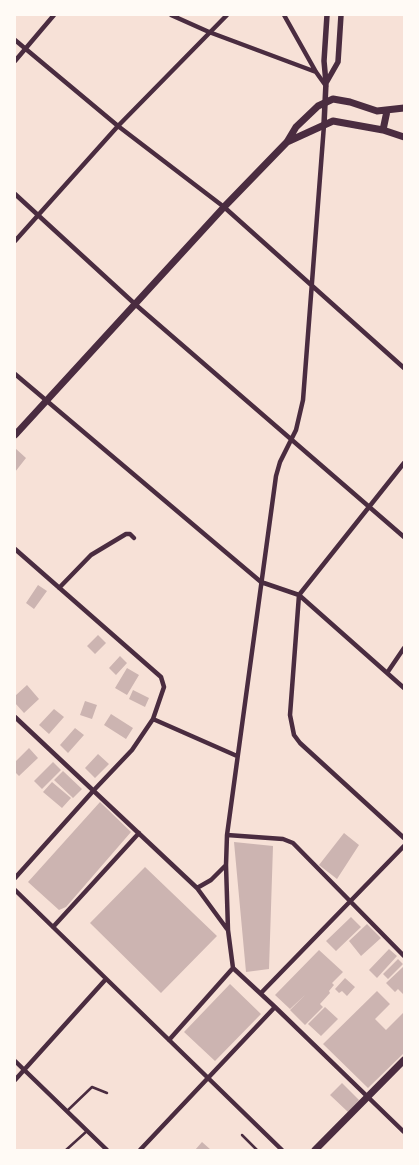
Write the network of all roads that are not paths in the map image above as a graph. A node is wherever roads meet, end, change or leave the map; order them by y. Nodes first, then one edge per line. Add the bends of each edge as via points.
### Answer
1 (54, 15) edge
2 (171, 15) edge
3 (227, 15) edge
4 (284, 15) edge
5 (327, 15) edge
6 (341, 15) edge
7 (209, 32) junction
8 (15, 40) edge
9 (26, 49) junction
10 (15, 61) edge
11 (316, 72) junction
12 (326, 85) junction
13 (325, 102) junction
14 (404, 108) edge
15 (387, 111) junction
16 (324, 124) junction
17 (118, 126) junction
18 (383, 130) junction
19 (404, 138) edge
20 (287, 142) junction
21 (15, 194) edge
22 (224, 207) junction
23 (38, 215) junction
24 (15, 241) edge
25 (313, 286) junction
26 (136, 305) junction
27 (404, 368) edge
28 (15, 374) edge
29 (46, 402) junction
30 (15, 435) edge
31 (292, 439) junction
32 (404, 463) edge
33 (369, 506) junction
34 (404, 537) edge
35 (134, 538) dead end
36 (15, 549) edge
37 (261, 582) junction
38 (59, 588) junction
39 (299, 595) junction
40 (404, 648) edge
41 (387, 673) junction
42 (404, 688) edge
43 (15, 717) edge
44 (153, 719) junction
45 (237, 756) junction
46 (94, 790) junction
47 (139, 833) junction
48 (227, 835) junction
49 (404, 838) edge
50 (404, 846) edge
51 (226, 865) junction
52 (15, 878) edge
53 (197, 888) junction
54 (15, 890) edge
55 (351, 901) junction
56 (53, 928) junction
57 (228, 930) junction
58 (404, 956) edge
59 (233, 968) junction
60 (106, 978) junction
61 (261, 993) junction
62 (275, 1007) junction
63 (169, 1040) junction
64 (404, 1060) edge
65 (15, 1061) edge
66 (24, 1070) junction
67 (208, 1078) junction
68 (15, 1080) edge
69 (107, 1093) dead end
70 (368, 1096) junction
71 (66, 1111) junction
72 (86, 1131) junction
73 (404, 1132) edge
74 (242, 1135) dead end
75 (66, 1150) edge
76 (106, 1150) edge
77 (140, 1150) edge
78 (257, 1150) edge
79 (282, 1150) edge
80 (315, 1150) edge

1 - 9 street
2 - 7 street
3 - 7 street
4 - 11 street
5 - 12 street
6 - 12 street via 338,62
7 - 11 street
7 - 17 street
8 - 9 street
9 - 10 street
9 - 17 street
11 - 12 street
12 - 13 street
13 - 15 main road via 340,100
13 - 16 street
13 - 20 main road via 308,114
14 - 15 main road
15 - 18 main road
16 - 18 main road via 341,121
16 - 20 main road
16 - 25 street
17 - 22 street
17 - 23 street
18 - 19 main road
20 - 22 main road
21 - 23 street
22 - 25 street
22 - 26 main road
23 - 24 street
23 - 26 street
25 - 27 street
25 - 31 street via 303,400
26 - 29 main road
26 - 31 street
28 - 29 street
29 - 30 main road
29 - 37 street
31 - 33 street
31 - 37 street via 276,476
32 - 33 street
33 - 34 street
33 - 39 street
35 - 38 street via 126,534 91,555
36 - 38 street
37 - 39 street
37 - 45 street
38 - 44 street via 161,677 164,686
39 - 41 street
39 - 49 street via 290,715 296,739
40 - 41 street
41 - 42 street
43 - 46 street
44 - 45 street
44 - 46 street via 132,750
45 - 48 street
46 - 47 street
46 - 52 street
47 - 53 street
47 - 56 street
48 - 51 street
48 - 55 street via 288,841
50 - 55 street
51 - 53 street
51 - 57 street
53 - 57 street
54 - 56 street
55 - 58 street
55 - 61 street
56 - 60 street
57 - 59 street
59 - 61 street
59 - 63 street
60 - 63 street
60 - 66 street
61 - 62 street
62 - 67 street
62 - 70 street
63 - 67 street
64 - 70 main road
65 - 66 street
66 - 68 street
66 - 71 street
67 - 77 street
67 - 79 street
69 - 71 lane via 92,1087
70 - 73 street
70 - 80 main road
71 - 72 street
72 - 75 lane
72 - 76 street
74 - 78 lane

